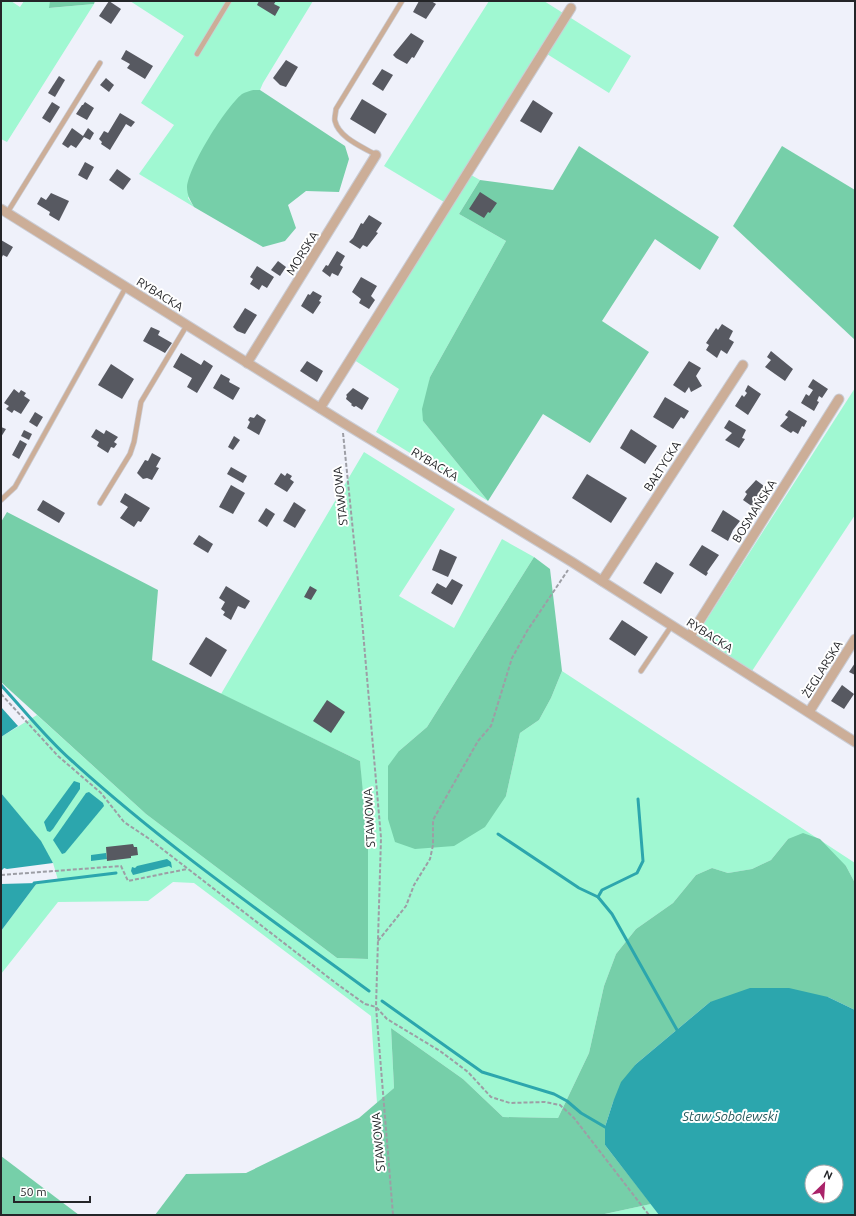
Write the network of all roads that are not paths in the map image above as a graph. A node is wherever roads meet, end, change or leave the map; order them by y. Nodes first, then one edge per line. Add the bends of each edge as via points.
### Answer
1 (229, 1) edge
2 (402, 1) edge
3 (571, 8) dead end
4 (197, 54) dead end
5 (100, 63) dead end
6 (376, 155) joint
7 (4, 211) edge
8 (126, 287) junction
9 (187, 325) junction
10 (247, 363) junction
11 (743, 365) dead end
12 (839, 399) dead end
13 (320, 408) junction
14 (1, 500) edge
15 (100, 503) dead end
16 (602, 581) junction
17 (672, 625) junction
18 (690, 636) junction
19 (855, 639) edge
20 (641, 671) dead end
21 (808, 712) junction
22 (855, 742) edge

1 - 4 lane
2 - 6 lane via 336,109 335,121 340,131
3 - 13 street
5 - 7 lane
6 - 10 street, MORSKA
7 - 8 street, RYBACKA
8 - 9 street, RYBACKA
8 - 14 lane via 15,487
9 - 10 street, RYBACKA
9 - 15 lane via 141,402 130,454
10 - 13 street, RYBACKA
11 - 16 street, BAŁTYCKA
12 - 18 street, BOSMAŃSKA
13 - 16 street, RYBACKA
16 - 17 street, RYBACKA
17 - 18 street, RYBACKA
17 - 20 lane
18 - 21 street, RYBACKA
19 - 21 street, ŻEGLARSKA
21 - 22 street, RYBACKA

